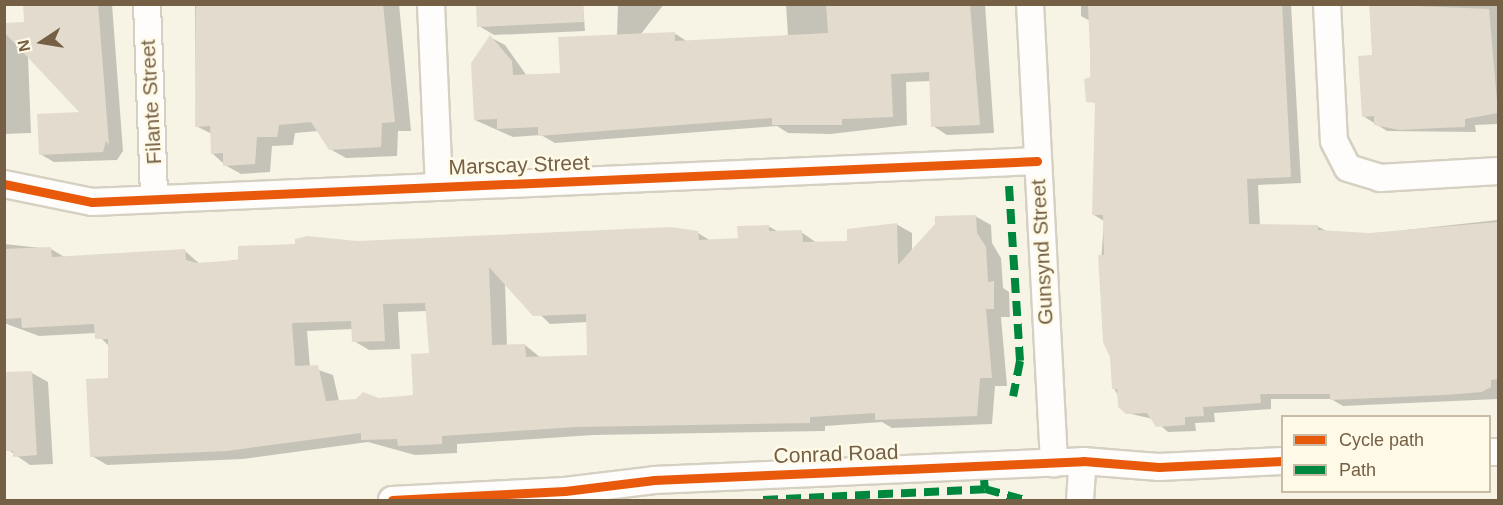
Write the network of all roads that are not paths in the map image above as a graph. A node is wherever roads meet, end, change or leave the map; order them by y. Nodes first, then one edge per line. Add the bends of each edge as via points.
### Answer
1 (147, 4) edge
2 (431, 4) edge
3 (1030, 4) edge
4 (1327, 4) edge
5 (1037, 161) junction
6 (1498, 171) edge
7 (4, 184) edge
8 (439, 187) junction
9 (154, 199) junction
10 (1083, 461) junction
11 (1281, 461) edge
12 (1054, 463) junction
13 (480, 498) edge
14 (392, 501) edge
15 (1080, 501) edge

1 - 9 street, Filante Street
2 - 8 street
3 - 5 street, Gunsynd Street
4 - 6 street via 1334,141 1348,168 1380,178
5 - 8 street, Marscay Street
5 - 12 street, Gunsynd Street
7 - 9 street, Marscay Street via 64,199
8 - 9 street, Marscay Street
10 - 11 street, Conrad Road via 1160,467
10 - 12 street, Conrad Road
10 - 15 street
12 - 13 street, Conrad Road via 654,480
13 - 14 street, Conrad Road

